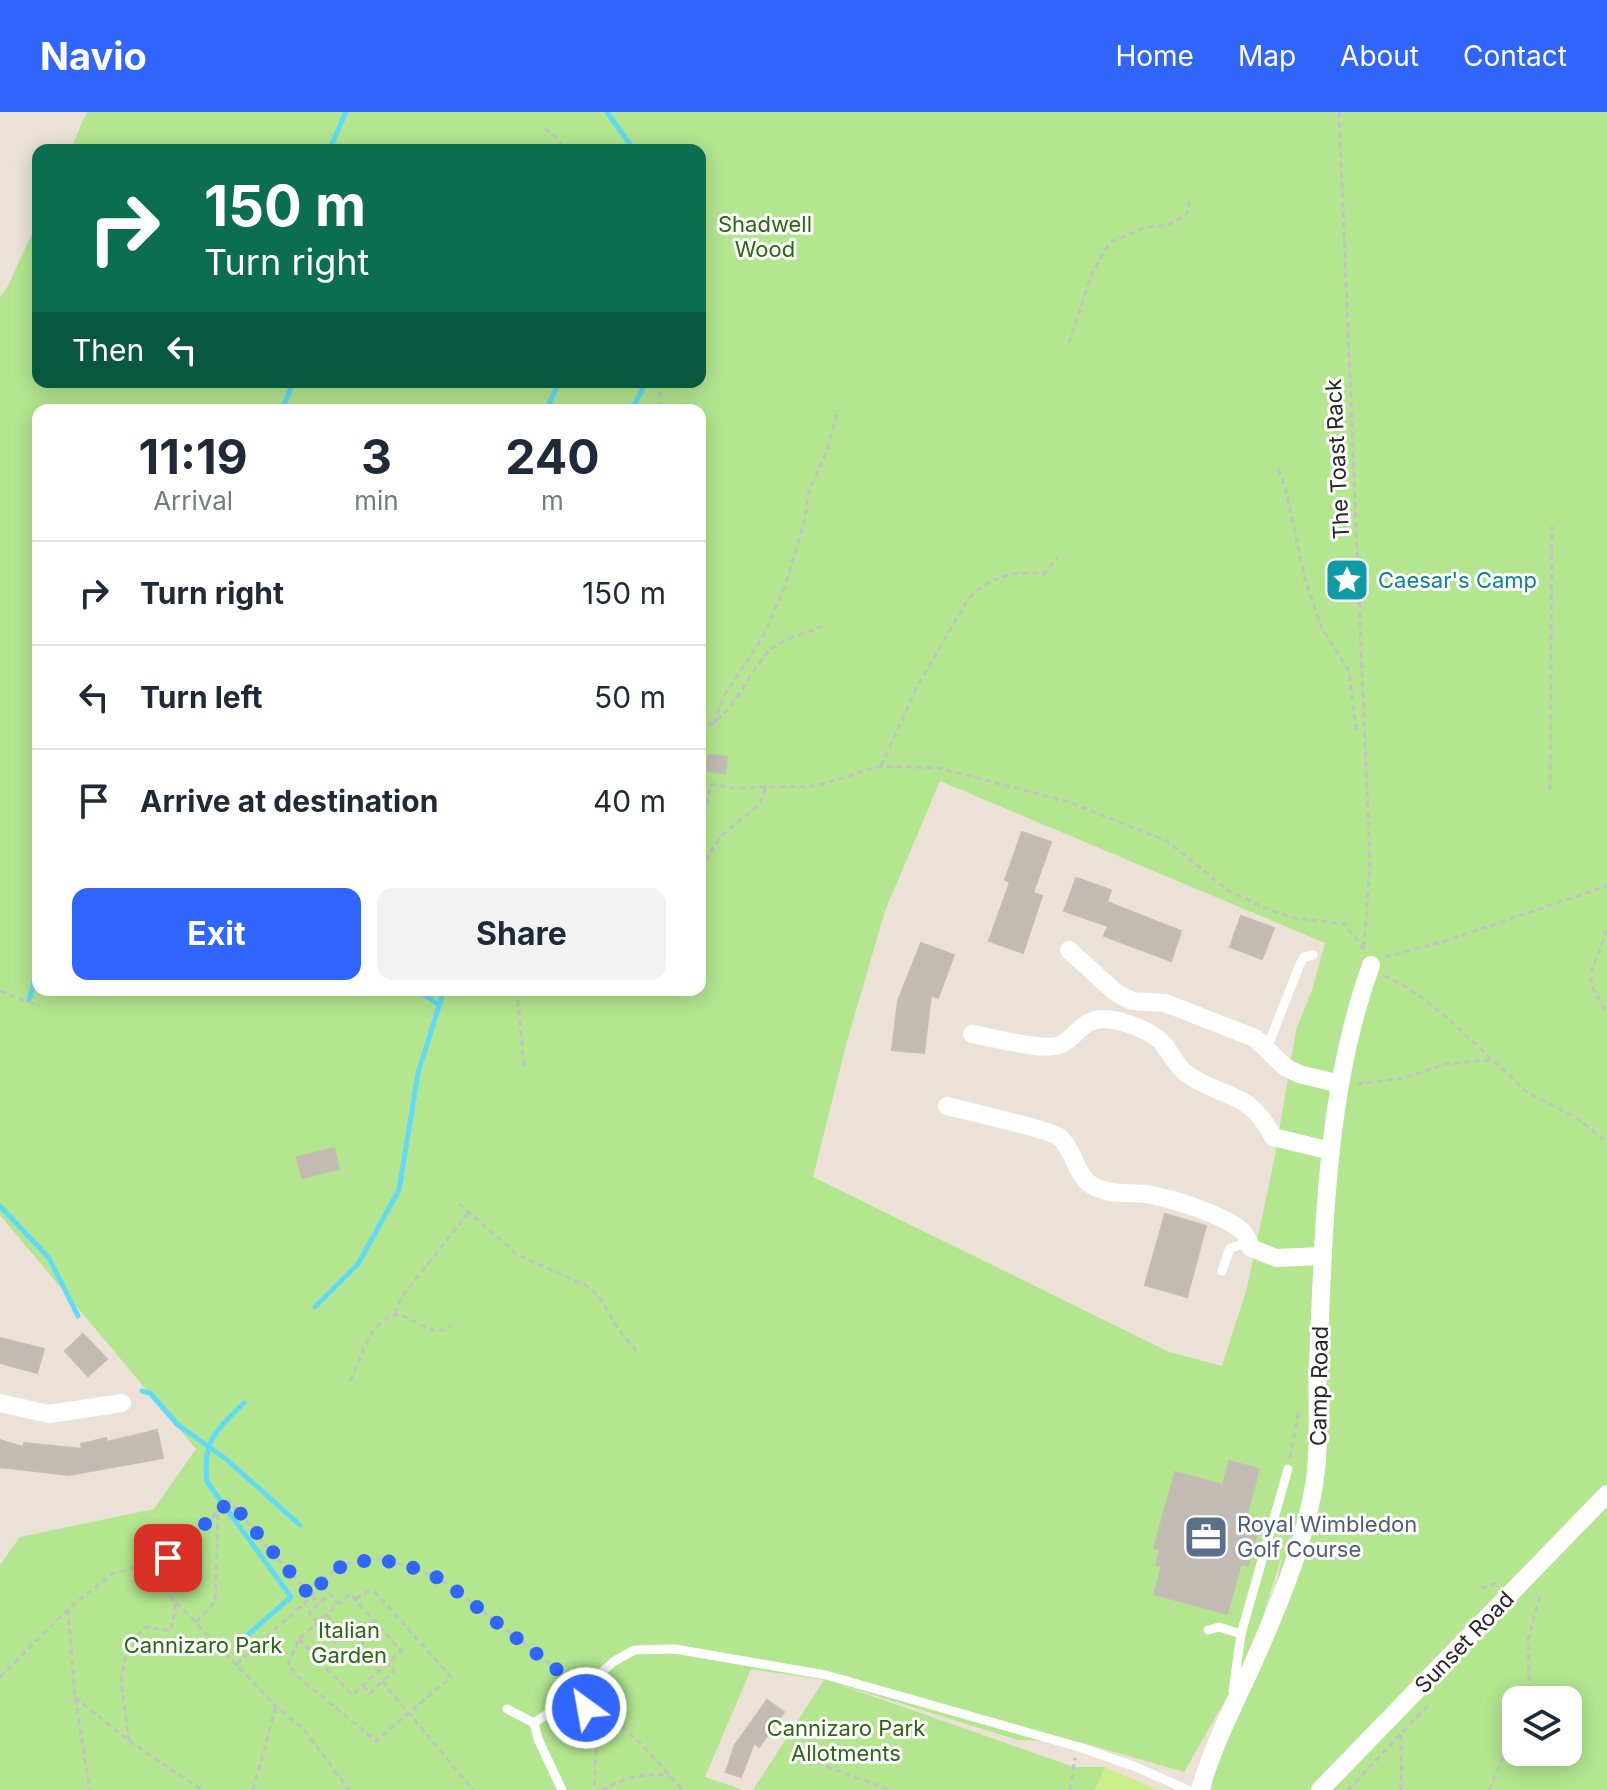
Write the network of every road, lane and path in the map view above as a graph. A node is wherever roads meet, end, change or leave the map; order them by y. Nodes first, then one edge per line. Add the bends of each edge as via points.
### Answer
1 (1339, 112) edge
2 (545, 128) dead end
3 (562, 144) dead end
4 (1191, 197) dead end
5 (1069, 343) dead end
6 (838, 410) dead end
7 (1278, 469) dead end
8 (1552, 526) dead end
9 (1058, 557) dead end
10 (823, 626) dead end
11 (714, 724) junction
12 (706, 728) edge
13 (1356, 730) dead end
14 (881, 766) junction
15 (706, 783) edge
16 (711, 784) junction
17 (766, 787) junction
18 (1550, 790) dead end
19 (706, 807) edge
20 (706, 860) edge
21 (1607, 886) edge
22 (1607, 930) edge
23 (1069, 950) dead end
24 (1313, 955) dead end
25 (1368, 956) junction
26 (0, 991) edge
27 (518, 996) edge
28 (39, 1006) dead end
29 (1607, 1013) edge
30 (972, 1034) dead end
31 (1267, 1048) junction
32 (1490, 1060) junction
33 (524, 1067) dead end
34 (1340, 1084) junction
35 (947, 1106) dead end
36 (1607, 1142) edge
37 (1331, 1151) junction
38 (459, 1204) dead end
39 (469, 1212) junction
40 (1249, 1243) junction
41 (1323, 1256) junction
42 (1222, 1271) dead end
43 (395, 1314) junction
44 (451, 1326) dead end
45 (639, 1354) dead end
46 (350, 1381) dead end
47 (0, 1403) edge
48 (122, 1403) dead end
49 (1288, 1469) dead end
50 (1607, 1494) edge
51 (218, 1510) junction
52 (142, 1567) junction
53 (1540, 1595) dead end
54 (311, 1597) junction
55 (355, 1599) junction
56 (176, 1603) junction
57 (319, 1604) junction
58 (339, 1604) junction
59 (68, 1609) junction
60 (327, 1615) junction
61 (374, 1621) junction
62 (194, 1623) junction
63 (318, 1623) junction
64 (340, 1630) junction
65 (1208, 1630) dead end
66 (360, 1632) junction
67 (1241, 1634) junction
68 (299, 1639) junction
69 (337, 1650) junction
70 (322, 1663) junction
71 (387, 1663) junction
72 (237, 1664) junction
73 (0, 1677) edge
74 (382, 1681) junction
75 (363, 1685) junction
76 (1528, 1686) edge
77 (583, 1690) junction
78 (75, 1697) junction
79 (276, 1706) junction
80 (1231, 1707) junction
81 (507, 1709) dead end
82 (407, 1713) junction
83 (534, 1723) junction
84 (1401, 1735) dead end
85 (129, 1741) junction
86 (1079, 1747) junction
87 (798, 1756) dead end
88 (1502, 1760) edge
89 (670, 1776) junction
90 (90, 1790) edge
91 (202, 1790) edge
92 (253, 1790) edge
93 (349, 1790) edge
94 (473, 1790) edge
95 (562, 1790) edge
96 (594, 1790) edge
97 (601, 1790) edge
98 (683, 1790) edge
99 (890, 1790) edge
100 (1070, 1790) edge
101 (1188, 1790) edge
102 (1200, 1790) edge
103 (1320, 1790) edge
104 (1401, 1790) edge
105 (1489, 1790) edge

1 - 25 path, The Toast Rack via 1370,864
2 - 3 path
4 - 5 path via 1186,216 1110,242 1091,276
6 - 11 path via 808,493 786,583 764,635 724,696
7 - 13 path via 1306,583 1322,628 1349,671
8 - 18 path
9 - 14 path via 1044,574 1005,574 968,599 917,687
10 - 11 path via 767,651
11 - 12 path
14 - 17 path via 816,786
14 - 25 path via 939,768 1066,801 1167,841 1229,891 1265,908 1294,918 1345,924
15 - 16 path
16 - 17 path
16 - 19 path
17 - 20 path via 760,804 721,836
21 - 25 path via 1442,942 1382,958
22 - 29 path via 1594,959 1591,985
23 - 31 street via 1132,1001 1165,1003 1255,1038
24 - 31 lane via 1300,964
25 - 32 path via 1443,1014
25 - 34 street, Camp Road
26 - 28 path
27 - 33 path
30 - 37 street via 1044,1047 1061,1045 1092,1021 1106,1019 1146,1032 1164,1043 1174,1063 1190,1076 1251,1104 1273,1137
31 - 34 street via 1299,1074
32 - 34 path via 1445,1064 1384,1082
32 - 36 path via 1527,1092 1577,1118
34 - 37 street, Camp Road
35 - 40 street via 1057,1136 1090,1184 1113,1194 1147,1194 1186,1206 1230,1223
37 - 41 street, Camp Road
38 - 39 path
39 - 43 path via 401,1298
39 - 45 path via 518,1255 598,1295
40 - 41 street via 1276,1258
40 - 42 lane via 1230,1248
41 - 80 street, Camp Road via 1313,1490 1293,1564
43 - 44 path via 404,1314 425,1329
43 - 46 path via 372,1332
47 - 48 street via 49,1414
49 - 67 lane
50 - 103 street, Sunset Road
51 - 52 path via 168,1558
51 - 54 path via 230,1501
51 - 62 path via 215,1602
52 - 56 path
52 - 59 path via 112,1574
53 - 76 path via 1528,1640
54 - 57 path
54 - 72 path
54 - 77 path via 345,1564 377,1559 406,1565 441,1579
55 - 58 path via 350,1594
55 - 61 path
55 - 82 path via 369,1591 377,1594 451,1677
56 - 62 path
56 - 85 path via 171,1631 145,1627 127,1648 121,1681
57 - 58 path via 330,1594
57 - 63 path via 309,1613
58 - 60 path
59 - 73 path
59 - 78 path
60 - 63 path
60 - 64 path
61 - 66 path
61 - 71 path via 401,1651
62 - 72 path
63 - 68 path
64 - 66 path
64 - 69 path
65 - 67 lane via 1219,1627
66 - 69 path via 358,1652
67 - 80 lane
68 - 70 path
68 - 82 path via 288,1664 369,1737 376,1741
69 - 70 path
70 - 75 path via 352,1695
71 - 74 path via 394,1671
71 - 75 path
72 - 79 path
74 - 75 path via 370,1693
74 - 82 path
77 - 83 lane
77 - 86 lane via 634,1650 675,1649 826,1675
77 - 89 path
77 - 96 path via 596,1751
78 - 85 path
78 - 90 path
79 - 92 path
79 - 93 path via 305,1731
80 - 102 street, Camp Road
81 - 83 lane
82 - 94 path
83 - 95 lane
84 - 104 path
85 - 91 path
86 - 100 path
86 - 101 lane
87 - 99 path
88 - 105 path
89 - 97 path via 632,1775
89 - 98 path

